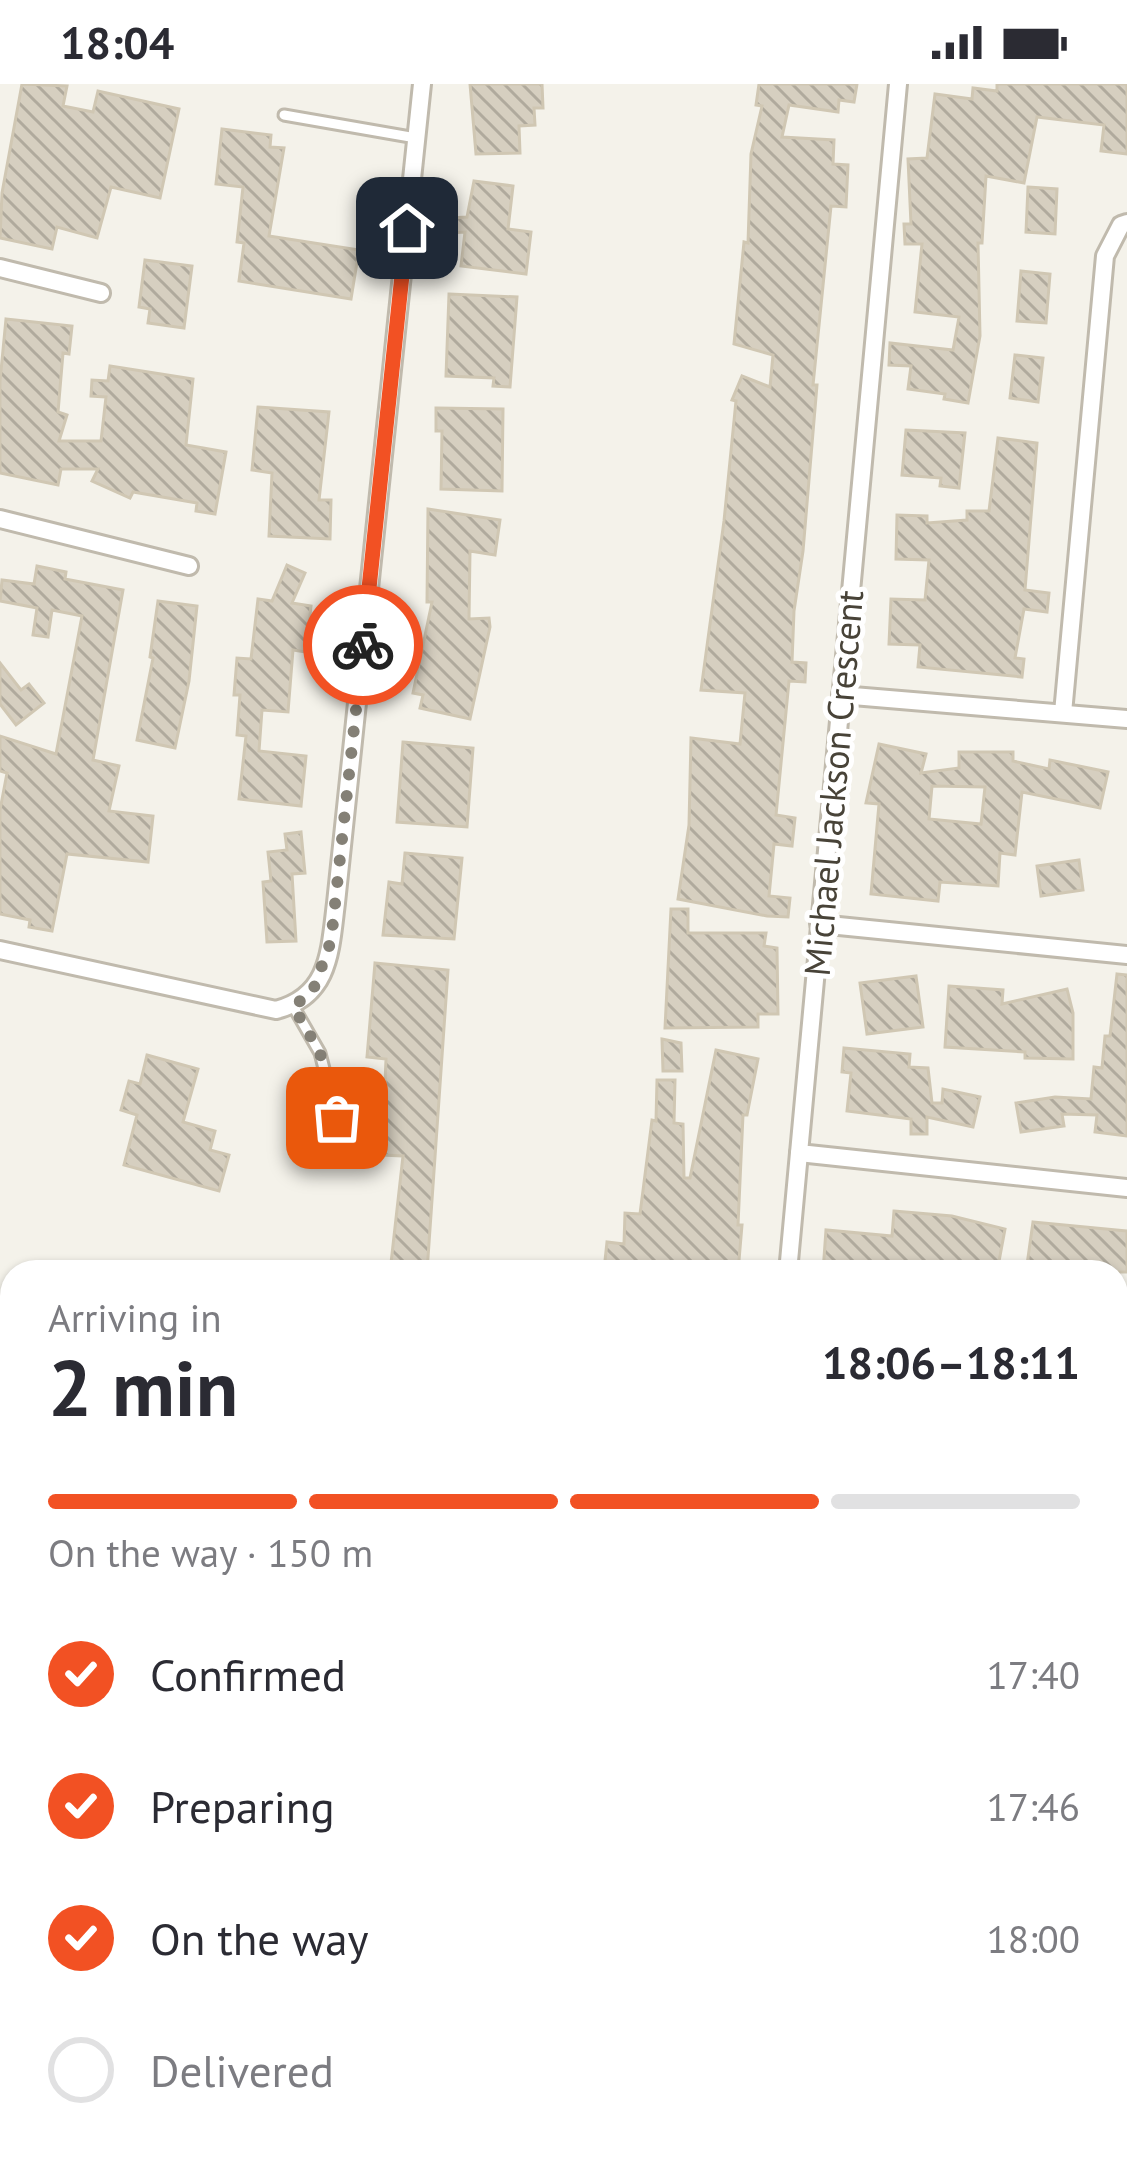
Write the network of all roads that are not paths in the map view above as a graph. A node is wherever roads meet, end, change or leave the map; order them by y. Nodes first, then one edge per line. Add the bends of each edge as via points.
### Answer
1 (422, 84) edge
2 (898, 84) edge
3 (284, 115) dead end
4 (416, 138) junction
5 (1127, 223) edge
6 (0, 268) edge
7 (101, 293) dead end
8 (0, 518) edge
9 (189, 566) dead end
10 (842, 695) junction
11 (1063, 713) junction
12 (1127, 719) edge
13 (819, 924) junction
14 (0, 950) edge
15 (1127, 955) edge
16 (293, 1006) junction
17 (799, 1153) junction
18 (346, 1155) dead end
19 (1127, 1188) edge
20 (789, 1260) edge

1 - 4 street
2 - 10 street, Michael Jackson Crescent
3 - 4 lane
4 - 16 street via 334,922 323,971
5 - 11 street via 1105,256
6 - 7 street
8 - 9 street
10 - 11 street
10 - 13 street, Michael Jackson Crescent
11 - 12 street
13 - 15 street
13 - 17 street, Michael Jackson Crescent
14 - 16 street via 277,1010
16 - 18 lane via 320,1053
17 - 19 street
17 - 20 street, Michael Jackson Crescent

